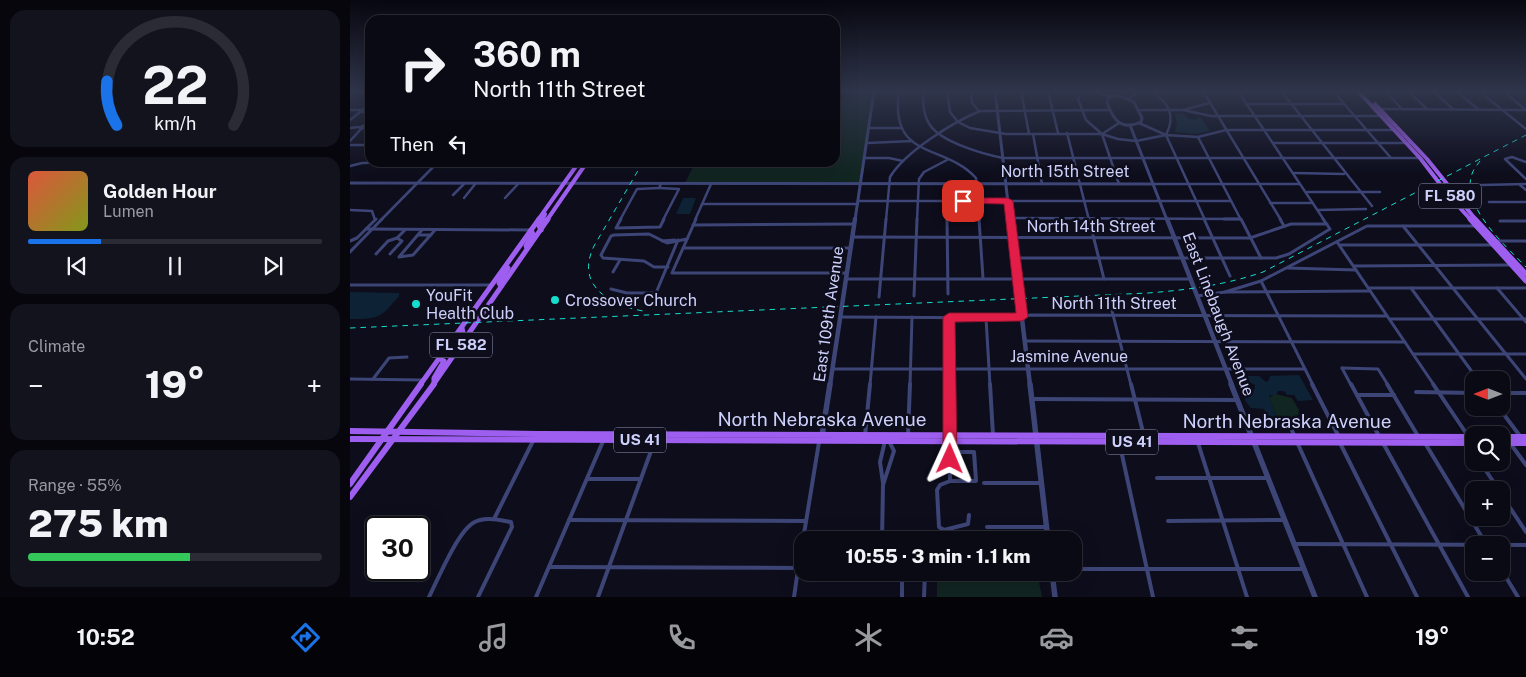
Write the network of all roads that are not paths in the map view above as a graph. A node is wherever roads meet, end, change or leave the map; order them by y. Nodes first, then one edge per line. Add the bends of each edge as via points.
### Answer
1 (870, 119) edge
2 (898, 119) edge
3 (926, 119) edge
4 (954, 119) edge
5 (964, 119) edge
6 (998, 119) edge
7 (1027, 119) edge
8 (1054, 119) edge
9 (1085, 119) edge
10 (1113, 119) edge
11 (1141, 119) edge
12 (1171, 119) edge
13 (1220, 119) edge
14 (1256, 119) edge
15 (1303, 119) edge
16 (1357, 119) edge
17 (1384, 119) edge
18 (1387, 119) edge
19 (1513, 119) edge
20 (957, 122) junction
21 (1118, 123) junction
22 (1139, 123) junction
23 (1130, 125) junction
24 (351, 127) edge
25 (869, 128) junction
26 (902, 128) junction
27 (1396, 129) junction
28 (1526, 129) edge
29 (1226, 130) junction
30 (1263, 130) junction
31 (1311, 130) junction
32 (1366, 130) junction
33 (941, 134) junction
34 (1000, 134) junction
35 (1031, 134) junction
36 (1058, 134) junction
37 (1067, 134) junction
38 (1102, 134) junction
39 (1166, 135) junction
40 (1198, 137) junction
41 (350, 141) edge
42 (913, 141) junction
43 (1136, 141) junction
44 (867, 142) junction
45 (1273, 143) junction
46 (1379, 143) junction
47 (1409, 143) junction
48 (1322, 144) junction
49 (350, 145) edge
50 (365, 145) edge
51 (922, 147) junction
52 (864, 158) junction
53 (1003, 158) junction
54 (1037, 158) junction
55 (1073, 158) junction
56 (1110, 158) junction
57 (1143, 158) junction
58 (1176, 158) junction
59 (1209, 158) junction
60 (1243, 158) junction
61 (1283, 158) junction
62 (1333, 158) junction
63 (1392, 158) junction
64 (947, 160) junction
65 (1422, 160) junction
66 (902, 161) junction
67 (1526, 162) edge
68 (365, 163) edge
69 (350, 166) edge
70 (433, 167) edge
71 (576, 167) edge
72 (584, 167) edge
73 (1294, 173) junction
74 (1345, 174) junction
75 (1438, 174) junction
76 (1526, 179) edge
77 (350, 183) edge
78 (418, 183) junction
79 (464, 184) junction
80 (476, 184) junction
81 (519, 184) junction
82 (564, 184) junction
83 (572, 184) junction
84 (711, 184) junction
85 (861, 184) junction
86 (890, 184) junction
87 (919, 184) junction
88 (947, 184) junction
89 (977, 184) junction
90 (1006, 184) junction
91 (1042, 184) junction
92 (1080, 184) junction
93 (1119, 184) junction
94 (1154, 184) junction
95 (1188, 184) junction
96 (1223, 184) junction
97 (1258, 184) junction
98 (1301, 184) junction
99 (1481, 184) dead end
100 (1520, 184) junction
101 (1526, 184) edge
102 (660, 186) junction
103 (1444, 189) junction
104 (1526, 190) edge
105 (1306, 192) junction
106 (1361, 192) junction
107 (1380, 192) dead end
108 (453, 195) dead end
109 (464, 198) dead end
110 (505, 198) dead end
111 (888, 201) junction
112 (918, 201) junction
113 (948, 201) junction
114 (978, 201) junction
115 (1008, 201) junction
116 (1084, 201) junction
117 (1160, 201) junction
118 (1196, 201) junction
119 (1231, 201) junction
120 (1489, 202) dead end
121 (1526, 202) edge
122 (858, 203) junction
123 (1270, 203) junction
124 (1314, 203) junction
125 (702, 204) junction
126 (1372, 206) dead end
127 (1366, 209) dead end
128 (350, 210) edge
129 (1318, 210) junction
130 (1468, 211) junction
131 (544, 212) junction
132 (1010, 218) junction
133 (1088, 219) junction
134 (1167, 219) junction
135 (1204, 219) junction
136 (1240, 219) junction
137 (1500, 221) dead end
138 (1526, 221) edge
139 (855, 224) junction
140 (1328, 224) junction
141 (693, 225) junction
142 (1284, 226) junction
143 (1404, 226) junction
144 (1476, 226) junction
145 (366, 229) junction
146 (372, 229) junction
147 (405, 229) junction
148 (422, 229) junction
149 (436, 230) junction
150 (531, 230) junction
151 (541, 230) junction
152 (418, 235) junction
153 (431, 235) junction
154 (884, 237) junction
155 (917, 237) junction
156 (980, 237) junction
157 (1012, 237) junction
158 (397, 238) junction
159 (852, 238) junction
160 (948, 238) junction
161 (1093, 238) junction
162 (1174, 238) junction
163 (1212, 238) junction
164 (1250, 238) junction
165 (687, 239) junction
166 (678, 240) junction
167 (350, 241) edge
168 (1526, 241) edge
169 (1337, 242) junction
170 (1495, 243) junction
171 (1340, 245) junction
172 (1419, 245) junction
173 (528, 248) junction
174 (683, 248) junction
175 (851, 248) junction
176 (350, 252) edge
177 (376, 254) dead end
178 (390, 254) dead end
179 (1015, 258) junction
180 (1098, 258) junction
181 (1182, 258) junction
182 (1222, 258) junction
183 (1260, 258) junction
184 (621, 260) junction
185 (507, 265) junction
186 (1435, 265) junction
187 (1512, 265) junction
188 (668, 267) junction
189 (1287, 268) junction
190 (1355, 268) junction
191 (613, 272) dead end
192 (1524, 272) edge
193 (847, 273) junction
194 (1230, 276) dead end
195 (881, 278) junction
196 (983, 278) junction
197 (1018, 278) junction
198 (846, 279) junction
199 (915, 279) junction
200 (948, 279) junction
201 (1104, 279) junction
202 (1190, 279) junction
203 (1526, 279) edge
204 (1261, 281) junction
205 (350, 284) edge
206 (493, 285) junction
207 (502, 286) junction
208 (1411, 288) junction
209 (1453, 288) junction
210 (1497, 288) junction
211 (1526, 288) edge
212 (610, 289) dead end
213 (1370, 289) junction
214 (1225, 292) junction
215 (1266, 292) junction
216 (948, 294) dead end
217 (914, 296) dead end
218 (1197, 296) junction
219 (879, 297) dead end
220 (1109, 299) dead end
221 (1113, 315) junction
222 (1205, 316) junction
223 (1278, 316) junction
224 (840, 317) junction
225 (876, 317) junction
226 (912, 317) junction
227 (949, 317) junction
228 (1022, 317) junction
229 (986, 318) junction
230 (1388, 318) junction
231 (1434, 319) junction
232 (1478, 319) junction
233 (1525, 320) edge
234 (462, 328) junction
235 (1025, 341) junction
236 (1119, 341) junction
237 (1215, 342) junction
238 (1291, 342) junction
239 (1405, 342) junction
240 (455, 354) junction
241 (1413, 354) junction
242 (1459, 354) junction
243 (1506, 354) junction
244 (1526, 354) edge
245 (407, 357) dead end
246 (440, 359) junction
247 (833, 368) junction
248 (872, 368) junction
249 (949, 368) junction
250 (910, 369) junction
251 (988, 369) junction
252 (1029, 369) junction
253 (1126, 369) junction
254 (1226, 369) junction
255 (1305, 370) junction
256 (1471, 371) edge
257 (350, 379) edge
258 (373, 379) junction
259 (1526, 379) edge
260 (426, 380) junction
261 (434, 383) junction
262 (1416, 392) dead end
263 (1438, 392) junction
264 (1465, 393) edge
265 (1510, 393) edge
266 (1526, 393) edge
267 (1357, 395) junction
268 (1394, 396) junction
269 (1032, 399) junction
270 (1134, 399) junction
271 (1237, 400) junction
272 (1505, 416) edge
273 (1286, 418) dead end
274 (397, 420) junction
275 (350, 431) edge
276 (375, 431) junction
277 (389, 431) junction
278 (400, 431) junction
279 (1465, 431) edge
280 (492, 432) junction
281 (993, 434) junction
282 (536, 437) junction
283 (602, 437) junction
284 (656, 437) junction
285 (821, 437) junction
286 (865, 437) junction
287 (908, 437) junction
288 (951, 437) junction
289 (1510, 437) edge
290 (1523, 437) edge
291 (368, 438) junction
292 (383, 438) junction
293 (1036, 438) junction
294 (1118, 438) junction
295 (1422, 438) junction
296 (350, 439) edge
297 (394, 439) junction
298 (1145, 439) junction
299 (1196, 439) junction
300 (1254, 439) junction
301 (1296, 439) junction
302 (1340, 439) junction
303 (1381, 439) junction
304 (458, 440) junction
305 (887, 440) junction
306 (1465, 440) edge
307 (974, 441) junction
308 (1510, 443) joint
309 (1526, 443) edge
310 (374, 451) junction
311 (950, 452) junction
312 (1526, 465) edge
313 (1157, 478) dead end
314 (1209, 478) junction
315 (1268, 478) junction
316 (586, 479) junction
317 (641, 479) junction
318 (950, 481) junction
319 (984, 483) dead end
320 (1041, 483) junction
321 (350, 484) edge
322 (883, 485) junction
323 (350, 497) edge
324 (1510, 508) edge
325 (969, 515) dead end
326 (494, 519) junction
327 (569, 520) junction
328 (1223, 520) junction
329 (1285, 520) junction
330 (626, 521) junction
331 (806, 521) junction
332 (1168, 521) dead end
333 (987, 527) dead end
334 (1046, 527) junction
335 (804, 531) edge
336 (882, 531) edge
337 (1047, 531) edge
338 (1526, 532) edge
339 (1482, 536) edge
340 (1295, 544) junction
341 (1343, 544) junction
342 (1391, 545) junction
343 (1439, 545) junction
344 (1465, 545) edge
345 (1510, 545) edge
346 (1526, 545) edge
347 (549, 567) junction
348 (609, 567) junction
349 (794, 568) edge
350 (1146, 568) junction
351 (1238, 568) junction
352 (1082, 569) edge
353 (1304, 569) junction
354 (797, 581) edge
355 (902, 581) edge
356 (925, 581) edge
357 (1053, 581) edge
358 (1508, 581) edge
359 (429, 597) edge
360 (478, 597) edge
361 (536, 597) edge
362 (598, 597) edge
363 (794, 597) edge
364 (902, 597) edge
365 (924, 597) edge
366 (1055, 597) edge
367 (1153, 597) edge
368 (1247, 597) edge
369 (1315, 597) edge
370 (1366, 597) edge
371 (1416, 597) edge
372 (1468, 597) edge
373 (1518, 597) edge

1 - 25 street, East 109th Avenue
2 - 26 street
3 - 33 street
4 - 20 street
5 - 20 street
6 - 34 street
7 - 35 street
8 - 36 street
9 - 38 street via 1089,126
10 - 21 street
11 - 22 street
12 - 39 street
13 - 29 street
14 - 30 street
15 - 31 street
16 - 32 street
17 - 27 main road, FL 580
18 - 27 main road, FL 580
19 - 28 street
20 - 33 street
20 - 34 street
21 - 23 street
21 - 38 street
22 - 23 street
22 - 39 street
23 - 43 street, East Linebaugh Avenue
24 - 41 street via 361,128
25 - 26 street
25 - 44 street, East 109th Avenue
26 - 42 street
27 - 32 street
27 - 47 main road, FL 580
29 - 30 street
29 - 40 street
29 - 60 street
30 - 31 street
30 - 45 street
31 - 32 street
31 - 48 street
32 - 46 street
33 - 51 street
33 - 53 street via 970,149
34 - 35 street
34 - 53 street
35 - 36 street
35 - 54 street
36 - 37 street
37 - 38 street
37 - 55 street
38 - 43 street
38 - 56 street
39 - 40 street
39 - 43 street
39 - 58 street
40 - 59 street
42 - 44 street
42 - 51 street
43 - 57 street, East Linebaugh Avenue
44 - 52 street, East 109th Avenue
45 - 48 street
45 - 61 street
46 - 47 street
46 - 48 street
46 - 63 street
47 - 65 main road, FL 580
47 - 75 main road, FL 580
48 - 62 street
49 - 50 street
51 - 64 street
51 - 66 street
52 - 66 street
52 - 85 street, East 109th Avenue
53 - 54 street
53 - 90 street
54 - 55 street
54 - 91 street
55 - 56 street
55 - 92 street
56 - 57 street
56 - 93 street
57 - 58 street
57 - 94 street, East Linebaugh Avenue
58 - 59 street
58 - 95 street
59 - 60 street
59 - 96 street
60 - 61 street
60 - 97 street
61 - 62 street
61 - 73 street
62 - 63 street
62 - 74 street
63 - 65 street
64 - 87 street via 924,172
64 - 89 street via 968,169
65 - 75 main road
65 - 103 main road, FL 580
66 - 86 street via 893,172
67 - 76 street via 1512,157 1505,159
68 - 69 street
70 - 78 street
71 - 82 main road, FL 582
72 - 83 main road, FL 582
73 - 74 street
73 - 98 street
74 - 106 street
75 - 130 main road, FL 580
77 - 78 street, North 15th Street
78 - 79 street, North 15th Street
78 - 146 street
79 - 80 street, North 15th Street
79 - 108 street
80 - 81 street, North 15th Street
80 - 109 street
81 - 82 street, North 15th Street
81 - 110 street
82 - 83 street, North 15th Street
82 - 131 main road, FL 582
83 - 102 street, North 15th Street
83 - 151 main road, FL 582
84 - 85 street, North 15th Street
84 - 102 street, North 15th Street
84 - 125 street
85 - 86 street, North 15th Street
85 - 122 street, East 109th Avenue
86 - 87 street, North 15th Street
86 - 111 street
87 - 88 street, North 15th Street
87 - 112 street
88 - 89 street, North 15th Street
88 - 113 street
89 - 90 street, North 15th Street
89 - 114 street
90 - 91 street, North 15th Street
90 - 115 street
91 - 92 street, North 15th Street
92 - 93 street, North 15th Street
92 - 116 street
93 - 94 street, North 15th Street
94 - 95 street, North 15th Street
94 - 117 street, East Linebaugh Avenue
95 - 96 street, North 15th Street
95 - 118 street
96 - 97 street, North 15th Street
96 - 119 street
97 - 98 street, North 15th Street
97 - 123 street
98 - 105 street
99 - 100 street
100 - 101 street
100 - 104 street
102 - 102 street via 679,189 660,228 616,228 638,189
103 - 130 main road
103 - 144 main road, FL 580
105 - 106 street
105 - 124 street
106 - 107 street
106 - 126 street
111 - 112 street
111 - 122 street
111 - 154 street
112 - 113 street
112 - 155 street
113 - 114 street
113 - 160 street
114 - 115 street
114 - 156 street
115 - 116 street
115 - 132 street
116 - 117 street
116 - 133 street
117 - 118 street
117 - 134 street, East Linebaugh Avenue
118 - 119 street
118 - 135 street
119 - 136 street
120 - 121 street
122 - 125 street
122 - 139 street, East 109th Avenue
123 - 124 street
123 - 142 street
124 - 129 street
125 - 141 street
127 - 129 street
128 - 145 street via 372,212 376,219
129 - 140 street
130 - 170 main road, FL 580
131 - 150 main road, FL 582
131 - 151 main road via 538,226
132 - 133 street
132 - 157 street
133 - 134 street
133 - 161 street
134 - 135 street
134 - 162 street, East Linebaugh Avenue
135 - 136 street
135 - 163 street
136 - 164 street
137 - 138 street
139 - 141 street
139 - 159 street, East 109th Avenue
140 - 142 street, North 14th Street
140 - 183 street via 1330,229 1289,254
141 - 165 street
142 - 164 street, North 14th Street
143 - 144 street
143 - 169 street via 1364,227
143 - 172 street
144 - 170 main road
145 - 146 street
145 - 167 street
146 - 147 street
146 - 176 street
147 - 148 street
147 - 158 street
148 - 149 street
148 - 152 street
149 - 150 street
149 - 153 street
150 - 173 main road via 533,234 526,246
150 - 185 main road, FL 582
151 - 173 main road, FL 582
152 - 153 street
152 - 153 street via 399,257 413,256
154 - 155 street, North 14th Street
154 - 159 street, North 14th Street
154 - 195 street
155 - 160 street, North 14th Street
155 - 199 street
156 - 157 street, North 14th Street
156 - 160 street, North 14th Street
156 - 196 street
157 - 161 street, North 14th Street
157 - 179 street
158 - 177 street via 388,241
158 - 178 street via 402,241
159 - 175 street, East 109th Avenue
160 - 200 street
161 - 162 street, North 14th Street
161 - 180 street
162 - 163 street, North 14th Street
162 - 181 street, East Linebaugh Avenue
163 - 164 street, North 14th Street
163 - 182 street
164 - 183 street
165 - 166 street
165 - 174 street
166 - 184 street via 668,243 649,234 612,235 602,257
166 - 188 street
168 - 170 street
169 - 171 street
169 - 189 street
170 - 172 street
170 - 187 main road, FL 580
170 - 192 main road
171 - 172 street
171 - 190 street
172 - 186 street
173 - 207 main road, FL 582
174 - 175 street
174 - 193 street via 672,273
175 - 193 street, East 109th Avenue
179 - 180 street
179 - 197 street
180 - 181 street
180 - 201 street
181 - 182 street
181 - 202 street, East Linebaugh Avenue
182 - 183 street
182 - 194 street
184 - 188 street
184 - 191 street
185 - 206 main road, FL 582
185 - 207 main road via 499,283
186 - 187 street
186 - 190 street
186 - 209 street
187 - 203 main road
188 - 212 street via 656,294
189 - 190 street
189 - 204 street
190 - 213 street
193 - 198 street, East 109th Avenue
195 - 198 street
195 - 199 street
195 - 219 street
196 - 197 street
196 - 200 street
197 - 201 street
197 - 228 street
198 - 224 street, East 109th Avenue
199 - 200 street
199 - 217 street
200 - 216 street
201 - 202 street
202 - 218 street, East Linebaugh Avenue
204 - 214 street
204 - 215 street
205 - 206 street
206 - 234 main road, FL 582
207 - 240 main road, FL 582
208 - 209 street
208 - 213 street
208 - 231 street
209 - 210 street
209 - 232 street
210 - 211 street
210 - 233 street
213 - 215 street
213 - 230 street
214 - 215 street
214 - 218 street
215 - 223 street
218 - 222 street, East Linebaugh Avenue
220 - 221 street
221 - 222 street, North 11th Street
221 - 228 street, North 11th Street
221 - 236 street
222 - 223 street, North 11th Street
222 - 237 street, East Linebaugh Avenue
223 - 230 street, North 11th Street
223 - 238 street
224 - 225 street, North 11th Street
224 - 247 street, East 109th Avenue
225 - 226 street, North 11th Street
225 - 248 street
226 - 227 street, North 11th Street
226 - 250 street
227 - 229 street, North 11th Street
227 - 249 street
228 - 229 street, North 11th Street
228 - 235 street
229 - 251 street
230 - 231 street, North 11th Street
230 - 239 street
231 - 232 street, North 11th Street
231 - 242 street
232 - 233 street, North 11th Street
232 - 243 street
234 - 240 main road via 463,333 453,349
234 - 246 main road, FL 582
235 - 236 street
235 - 252 street
236 - 237 street
236 - 253 street
237 - 238 street
237 - 254 street, East Linebaugh Avenue
238 - 239 street
238 - 255 street
239 - 241 street
240 - 261 main road, FL 582
241 - 242 street
241 - 263 street
242 - 243 street
242 - 256 street
243 - 244 street
243 - 259 street
245 - 258 street via 389,358
246 - 260 main road, FL 582
246 - 261 main road via 444,361
247 - 248 street, Jasmine Avenue
247 - 285 street, East 109th Avenue
248 - 250 street, Jasmine Avenue
248 - 286 street
249 - 250 street, Jasmine Avenue
249 - 251 street, Jasmine Avenue
249 - 288 street
250 - 287 street
251 - 252 street, Jasmine Avenue
251 - 281 street
252 - 253 street, Jasmine Avenue
252 - 269 street
253 - 254 street, Jasmine Avenue
253 - 270 street
254 - 255 street, Jasmine Avenue
254 - 271 street, East Linebaugh Avenue
255 - 302 street
257 - 258 street
258 - 260 street
260 - 274 main road, FL 582
261 - 278 main road, FL 582
262 - 263 street
263 - 264 street
263 - 279 street
265 - 266 street
267 - 268 street
267 - 268 street via 1342,368 1378,369
267 - 303 street
268 - 295 street
269 - 270 street
269 - 293 street
270 - 271 street
270 - 298 street
271 - 300 street, East Linebaugh Avenue
272 - 290 street
273 - 301 street
274 - 276 main road
274 - 277 main road, FL 582
275 - 276 main road, North Nebraska Avenue / US 41
276 - 277 main road, North Nebraska Avenue / US 41
277 - 278 main road, North Nebraska Avenue / US 41
277 - 292 main road, FL 582
278 - 280 main road, North Nebraska Avenue / US 41
278 - 297 main road, FL 582
280 - 282 main road, North Nebraska Avenue / US 41
280 - 304 main road
281 - 288 main road, North Nebraska Avenue / US 41
281 - 293 main road, North Nebraska Avenue / US 41
281 - 307 main road
282 - 283 main road, North Nebraska Avenue / US 41
282 - 304 main road, North Nebraska Avenue / US 41
282 - 326 street
283 - 284 main road, North Nebraska Avenue / US 41
283 - 316 street
284 - 285 main road, North Nebraska Avenue / US 41
284 - 317 street
285 - 286 main road, North Nebraska Avenue / US 41
285 - 331 street, East 109th Avenue
286 - 287 main road, North Nebraska Avenue / US 41
286 - 305 main road, North Nebraska Avenue / US 41
287 - 288 main road, North Nebraska Avenue / US 41
287 - 305 main road, North Nebraska Avenue / US 41
288 - 307 main road, North Nebraska Avenue / US 41
288 - 311 street
289 - 290 main road
291 - 292 main road, North Nebraska Avenue / US 41
291 - 296 main road, North Nebraska Avenue / US 41
291 - 310 main road via 374,443
292 - 297 main road, North Nebraska Avenue / US 41
292 - 310 main road, FL 582
293 - 294 main road, North Nebraska Avenue / US 41
293 - 307 main road, North Nebraska Avenue / US 41
293 - 320 street
294 - 298 main road, North Nebraska Avenue / US 41
294 - 350 street
295 - 303 main road, North Nebraska Avenue / US 41
295 - 306 main road, North Nebraska Avenue / US 41
295 - 339 street
297 - 304 main road, North Nebraska Avenue / US 41
297 - 323 main road, FL 582
298 - 299 main road, North Nebraska Avenue / US 41
299 - 300 main road, North Nebraska Avenue / US 41
299 - 314 street
300 - 301 main road, North Nebraska Avenue / US 41
300 - 315 street, East Linebaugh Avenue
301 - 302 main road, North Nebraska Avenue / US 41
301 - 341 street
302 - 303 main road, North Nebraska Avenue / US 41
302 - 342 street
303 - 343 street
305 - 322 street via 880,462
305 - 322 street via 894,451 894,458
308 - 309 main road
308 - 312 street
310 - 321 main road, FL 582
311 - 318 street
311 - 318 street via 974,452 976,481
313 - 314 street
314 - 315 street
314 - 328 street
315 - 329 street, East Linebaugh Avenue
316 - 317 street
316 - 327 street
317 - 330 street
318 - 325 street via 937,490 939,527 944,530 965,526
319 - 320 street
320 - 334 street
322 - 336 street
324 - 338 street
326 - 359 street via 468,527
326 - 360 street via 512,522 512,526
327 - 330 street
327 - 347 street
328 - 329 street
328 - 332 street
328 - 351 street
329 - 340 street, East Linebaugh Avenue
330 - 331 street
330 - 348 street
331 - 335 street, East 109th Avenue
333 - 334 street
334 - 337 street
340 - 341 street
340 - 353 street, East Linebaugh Avenue
341 - 342 street
341 - 370 street
342 - 343 street
342 - 371 street
343 - 344 street
343 - 372 street
345 - 346 street
347 - 348 street
347 - 361 street
348 - 349 street
348 - 362 street
350 - 351 street
350 - 352 street
350 - 367 street
351 - 353 street
351 - 368 street
353 - 369 street, East Linebaugh Avenue
354 - 363 street, East 109th Avenue
355 - 364 street
356 - 365 street
357 - 366 street
358 - 373 street

